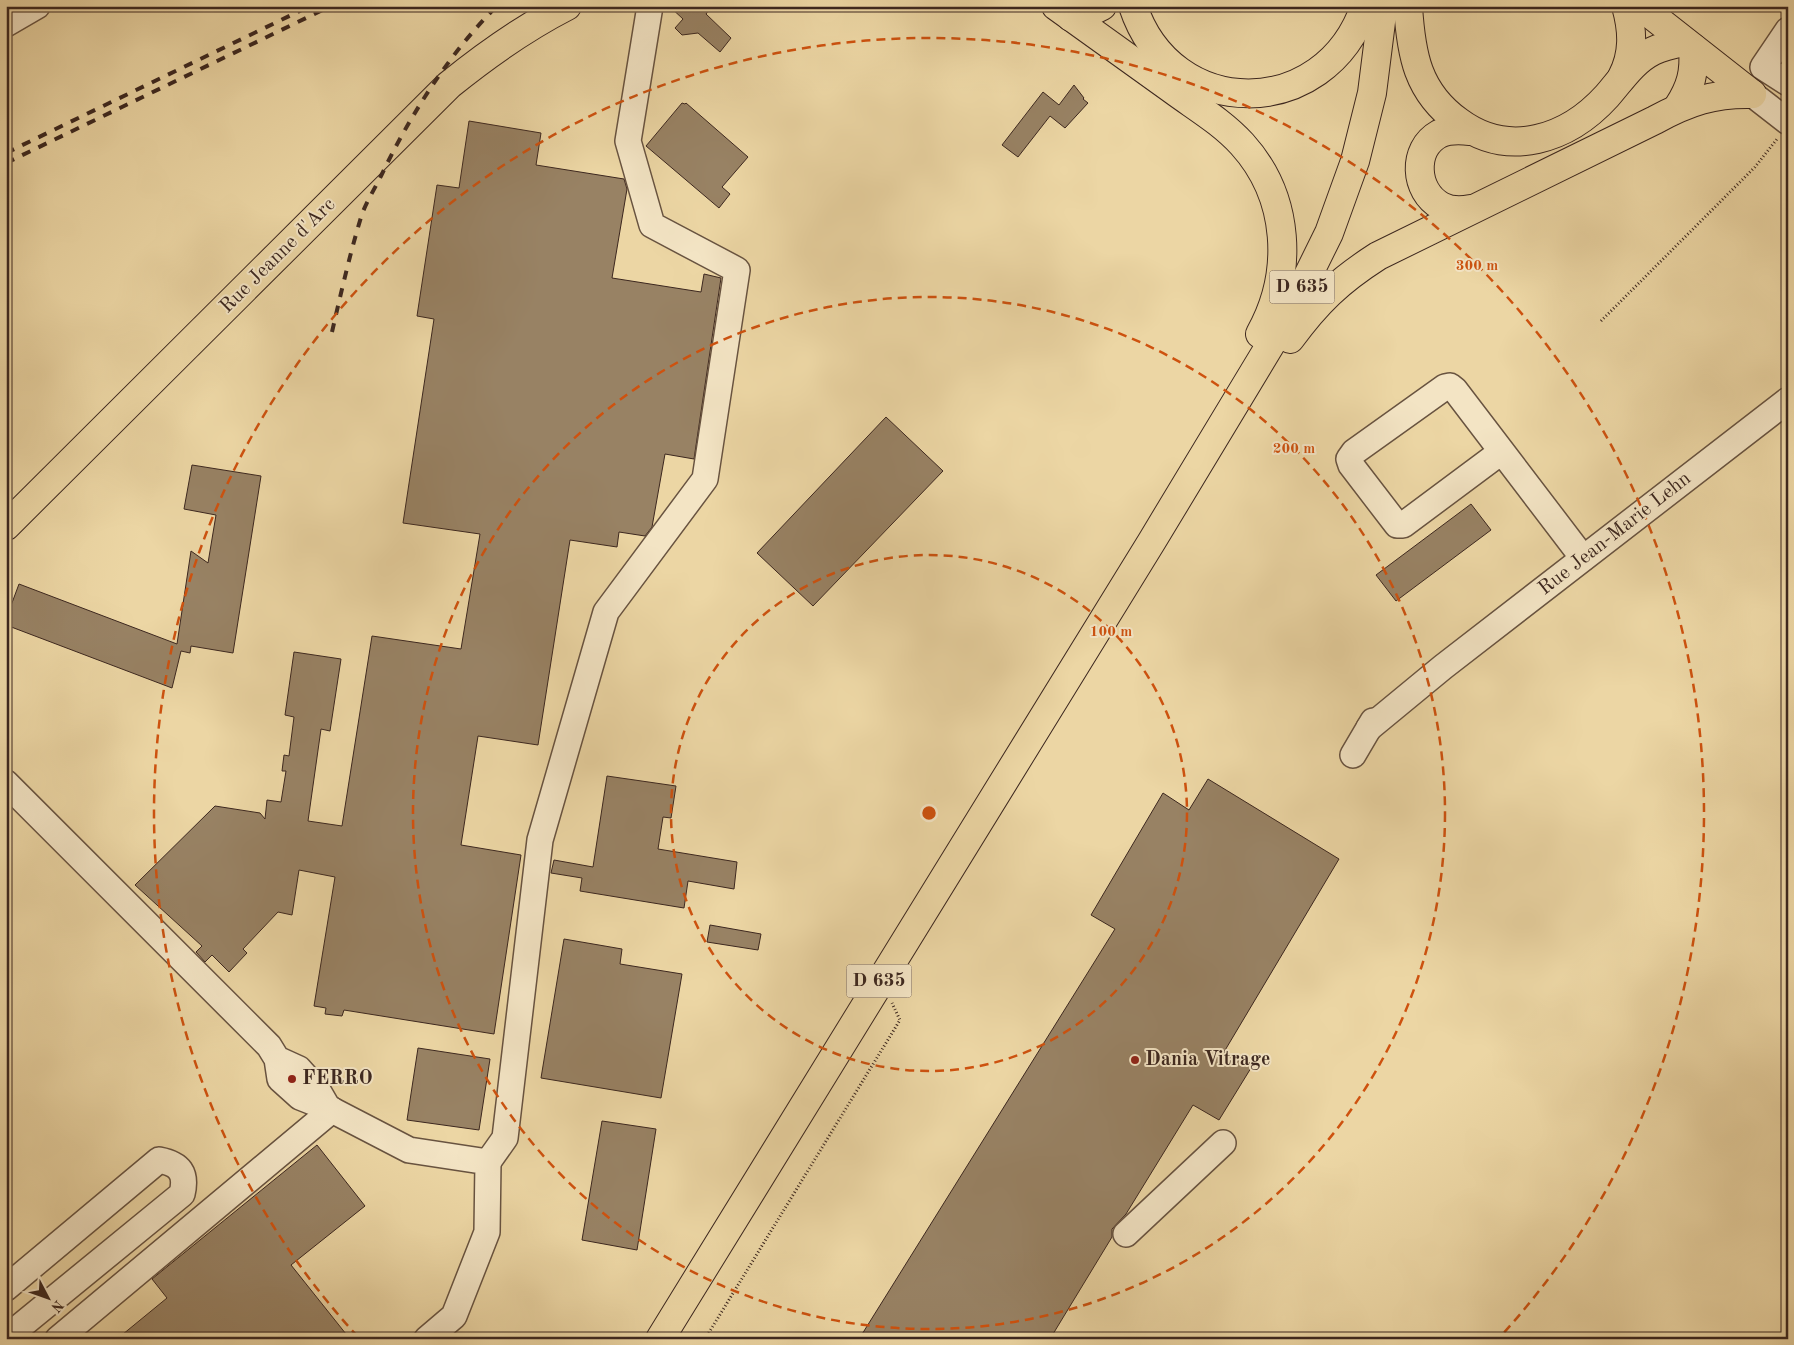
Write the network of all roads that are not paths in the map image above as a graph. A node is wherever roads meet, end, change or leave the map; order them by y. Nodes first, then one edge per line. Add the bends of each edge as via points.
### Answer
1 (37, 6) edge
2 (567, 6) edge
3 (650, 6) edge
4 (1102, 6) edge
5 (1133, 6) edge
6 (1365, 6) edge
7 (1383, 6) edge
8 (1408, 6) edge
9 (1626, 6) edge
10 (1640, 6) edge
11 (1063, 12) edge
12 (6, 24) edge
13 (1788, 30) edge
14 (1689, 45) junction
15 (1622, 77) junction
16 (1788, 83) edge
17 (1752, 94) junction
18 (1678, 107) junction
19 (1785, 127) edge
20 (1470, 131) junction
21 (1471, 209) junction
22 (1788, 400) edge
23 (1501, 452) junction
24 (6, 526) edge
25 (1152, 541) junction
26 (1584, 558) junction
27 (1100, 625) junction
28 (1353, 755) dead end
29 (6, 783) edge
30 (330, 1109) junction
31 (1223, 1143) dead end
32 (488, 1162) junction
33 (1126, 1234) dead end
34 (6, 1288) edge
35 (6, 1338) edge
36 (58, 1339) edge
37 (427, 1339) edge
38 (660, 1339) edge

1 - 12 street
2 - 24 main road, Rue Jeanne d'Arc via 509,40 449,85
3 - 32 street via 628,141 652,225 737,270 704,479 606,612 540,840 505,1138
4 - 11 main road via 1088,13
5 - 6 main road via 1137,20 1158,52 1188,77 1220,89 1256,94 1293,86 1332,61 1348,43
7 - 25 main road, D 635 via 1370,102 1355,161 1329,233 1289,314
8 - 20 main road via 1412,49 1421,78 1440,107
9 - 15 main road via 1631,52
10 - 14 main road
11 - 27 main road via 1216,120 1242,143 1272,194 1281,223 1283,250 1273,306 1263,329
13 - 16 street via 1763,67
14 - 15 main road via 1667,46 1652,52
14 - 17 main road
14 - 18 main road via 1694,61 1692,79
15 - 20 main road via 1586,115 1564,130 1545,137 1505,141
17 - 18 main road via 1717,95
17 - 19 street
18 - 21 main road
20 - 21 main road via 1453,130 1439,134 1427,144 1420,172 1423,187 1440,206 1452,210
21 - 25 main road via 1378,256 1330,291 1308,314
22 - 26 street, Rue Jean-Marie Lehn
23 - 23 street via 1455,390 1445,386 1354,452 1349,459 1350,465 1397,525 1403,525
23 - 26 street
25 - 27 main road, D 635
26 - 28 street, Rue Jean-Marie Lehn via 1371,725
27 - 38 main road, D 635
29 - 30 street via 269,1046 278,1059 280,1079 300,1097
30 - 32 street via 409,1150
30 - 36 street
31 - 33 street
32 - 37 street via 487,1232 454,1316
34 - 35 street via 159,1160 170,1162 179,1169 184,1177 182,1194

